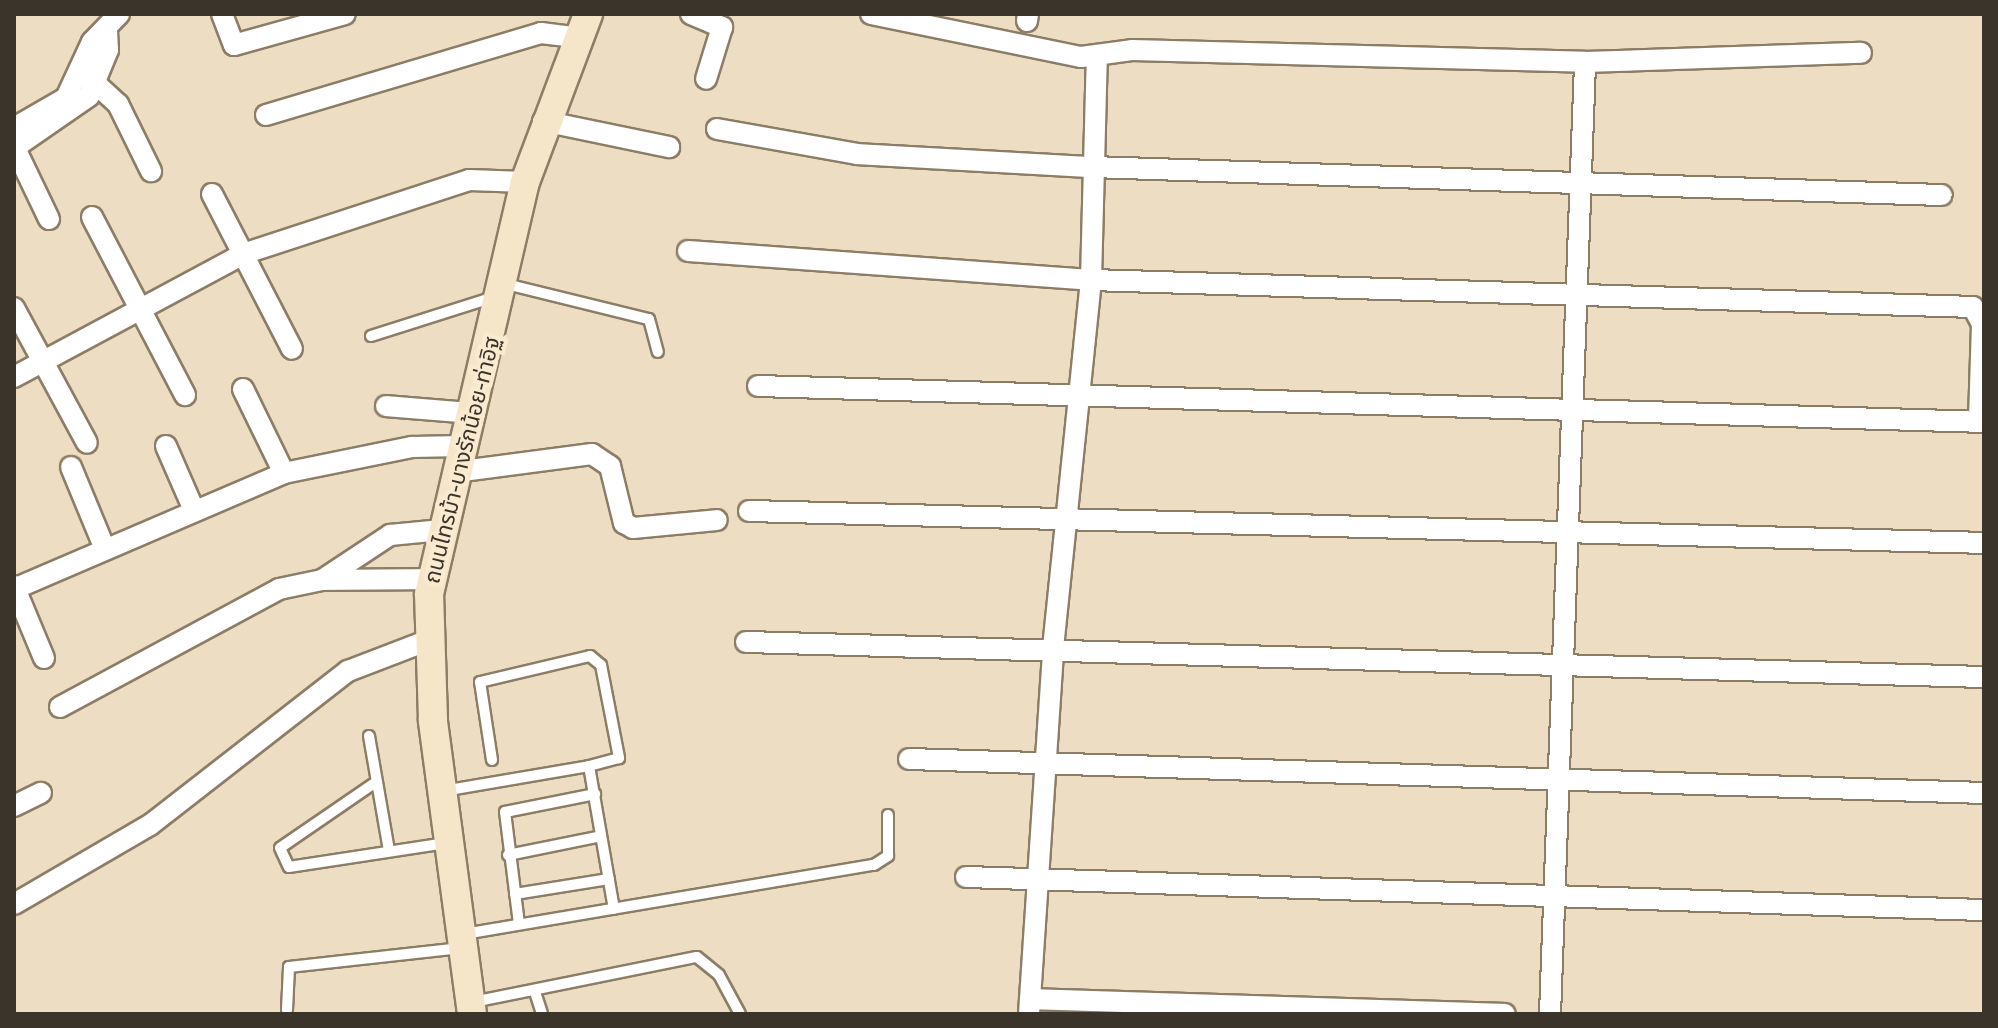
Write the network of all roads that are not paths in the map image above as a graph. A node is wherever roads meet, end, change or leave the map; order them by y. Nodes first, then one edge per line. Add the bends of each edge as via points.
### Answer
1 (222, 14) edge
2 (345, 14) edge
3 (691, 14) edge
4 (871, 14) edge
5 (583, 26) edge
6 (107, 33) edge
7 (1861, 53) dead end
8 (1097, 55) junction
9 (1585, 62) junction
10 (89, 77) junction
11 (706, 79) dead end
12 (266, 115) dead end
13 (543, 121) junction
14 (14, 128) edge
15 (717, 129) dead end
16 (14, 147) edge
17 (669, 147) dead end
18 (1092, 167) junction
19 (151, 171) dead end
20 (525, 182) junction
21 (1582, 184) junction
22 (212, 194) dead end
23 (1942, 195) dead end
24 (92, 217) dead end
25 (49, 219) dead end
26 (688, 251) dead end
27 (243, 254) junction
28 (1091, 280) junction
29 (504, 292) junction
30 (1578, 296) junction
31 (14, 308) edge
32 (140, 310) junction
33 (371, 336) dead end
34 (292, 349) dead end
35 (658, 352) dead end
36 (43, 362) junction
37 (14, 377) edge
38 (758, 386) dead end
39 (243, 389) dead end
40 (1081, 393) junction
41 (185, 395) dead end
42 (386, 406) dead end
43 (1567, 409) junction
44 (472, 413) junction
45 (1982, 422) edge
46 (87, 443) dead end
47 (166, 446) dead end
48 (458, 459) junction
49 (71, 467) dead end
50 (284, 473) junction
51 (194, 510) junction
52 (749, 511) dead end
53 (1068, 515) junction
54 (717, 520) dead end
55 (1566, 529) junction
56 (442, 530) junction
57 (1984, 543) edge
58 (105, 549) junction
59 (433, 579) junction
60 (322, 580) junction
61 (14, 588) edge
62 (426, 641) junction
63 (746, 642) dead end
64 (1053, 648) junction
65 (44, 658) dead end
66 (1562, 663) junction
67 (1984, 677) edge
68 (60, 707) dead end
69 (369, 736) dead end
70 (909, 759) dead end
71 (492, 760) dead end
72 (1046, 764) junction
73 (589, 766) junction
74 (1558, 781) junction
75 (376, 782) junction
76 (441, 791) junction
77 (41, 793) dead end
78 (1984, 793) edge
79 (595, 794) junction
80 (15, 804) edge
81 (888, 815) dead end
82 (601, 836) junction
83 (448, 843) junction
84 (389, 851) junction
85 (508, 855) junction
86 (966, 877) dead end
87 (609, 879) junction
88 (1040, 880) junction
89 (515, 894) junction
90 (1555, 896) junction
91 (14, 904) edge
92 (614, 909) junction
93 (1984, 910) edge
94 (519, 924) junction
95 (462, 941) junction
96 (535, 992) junction
97 (1029, 1007) edge
98 (472, 1008) edge
99 (287, 1010) dead end
100 (542, 1014) edge
101 (740, 1014) edge
102 (1505, 1014) edge
103 (1550, 1014) edge

1 - 2 street via 234,45
3 - 11 street via 722,27
4 - 8 street via 1065,55
5 - 12 street via 541,33
5 - 13 street, ถนนไทรม้า-บางรักน้อย-ท่าอิฐ
6 - 10 street
7 - 9 street
8 - 9 street
8 - 18 street
9 - 21 street
10 - 14 street via 56,107
10 - 16 street via 80,108
10 - 19 street via 118,104
13 - 17 street
13 - 20 street, ถนนไทรม้า-บางรักน้อย-ท่าอิฐ
15 - 18 street via 857,154
16 - 25 street
18 - 21 street
18 - 28 street
20 - 27 street via 469,180
20 - 29 street, ถนนไทรม้า-บางรักน้อย-ท่าอิฐ
21 - 23 street
21 - 30 street
22 - 27 street
24 - 32 street
26 - 28 street
27 - 32 street
27 - 34 street
28 - 30 street
28 - 40 street
29 - 33 lane
29 - 35 lane via 649,319
29 - 44 street, ถนนไทรม้า-บางรักน้อย-ท่าอิฐ
30 - 43 street
30 - 45 street via 1973,307 1982,324
31 - 36 street
32 - 36 street
32 - 41 street
36 - 37 street
36 - 46 street
38 - 40 street
39 - 50 street
40 - 43 street
40 - 53 street
42 - 44 street
43 - 45 street
43 - 55 street
44 - 48 street, ถนนไทรม้า-บางรักน้อย-ท่าอิฐ
47 - 51 street
48 - 50 street via 412,447
48 - 54 street via 592,454 610,466 624,523 633,528
48 - 56 street, ถนนไทรม้า-บางรักน้อย-ท่าอิฐ
49 - 58 street
50 - 51 street
51 - 58 street
52 - 53 street
53 - 55 street
53 - 64 street
55 - 57 street
55 - 66 street
56 - 59 street, ถนนไทรม้า-บางรักน้อย-ท่าอิฐ
56 - 60 street via 390,535
58 - 61 street
59 - 60 street
59 - 62 street, ถนนไทรม้า-บางรักน้อย-ท่าอิฐ
60 - 68 street via 279,589
61 - 65 street
62 - 76 street, ถนนไทรม้า-บางรักน้อย-ท่าอิฐ
62 - 91 street via 348,671 150,825
63 - 64 street
64 - 66 street
64 - 72 street
66 - 67 street
66 - 74 street
69 - 75 lane
70 - 72 street
71 - 73 lane via 480,682 590,656 601,665 619,758
72 - 74 street
72 - 88 street
73 - 76 lane
73 - 79 lane
74 - 78 street
74 - 90 street
75 - 84 lane
75 - 84 lane via 279,852 293,868
76 - 83 street, ถนนไทรม้า-บางรักน้อย-ท่าอิฐ
77 - 80 street
79 - 82 lane
79 - 85 lane via 505,812
81 - 92 lane via 884,862
82 - 85 lane
82 - 87 lane
83 - 84 lane
83 - 95 street, ถนนไทรม้า-บางรักน้อย-ท่าอิฐ
85 - 89 lane
86 - 88 street
87 - 89 lane
87 - 92 lane
88 - 90 street
88 - 97 street
89 - 94 lane
90 - 93 street
90 - 103 street
92 - 94 lane
94 - 95 lane
95 - 98 street, ถนนไทรม้า-บางรักน้อย-ท่าอิฐ
95 - 99 lane via 289,967
96 - 98 lane
96 - 100 lane
96 - 101 lane via 697,957 719,975
97 - 102 street

